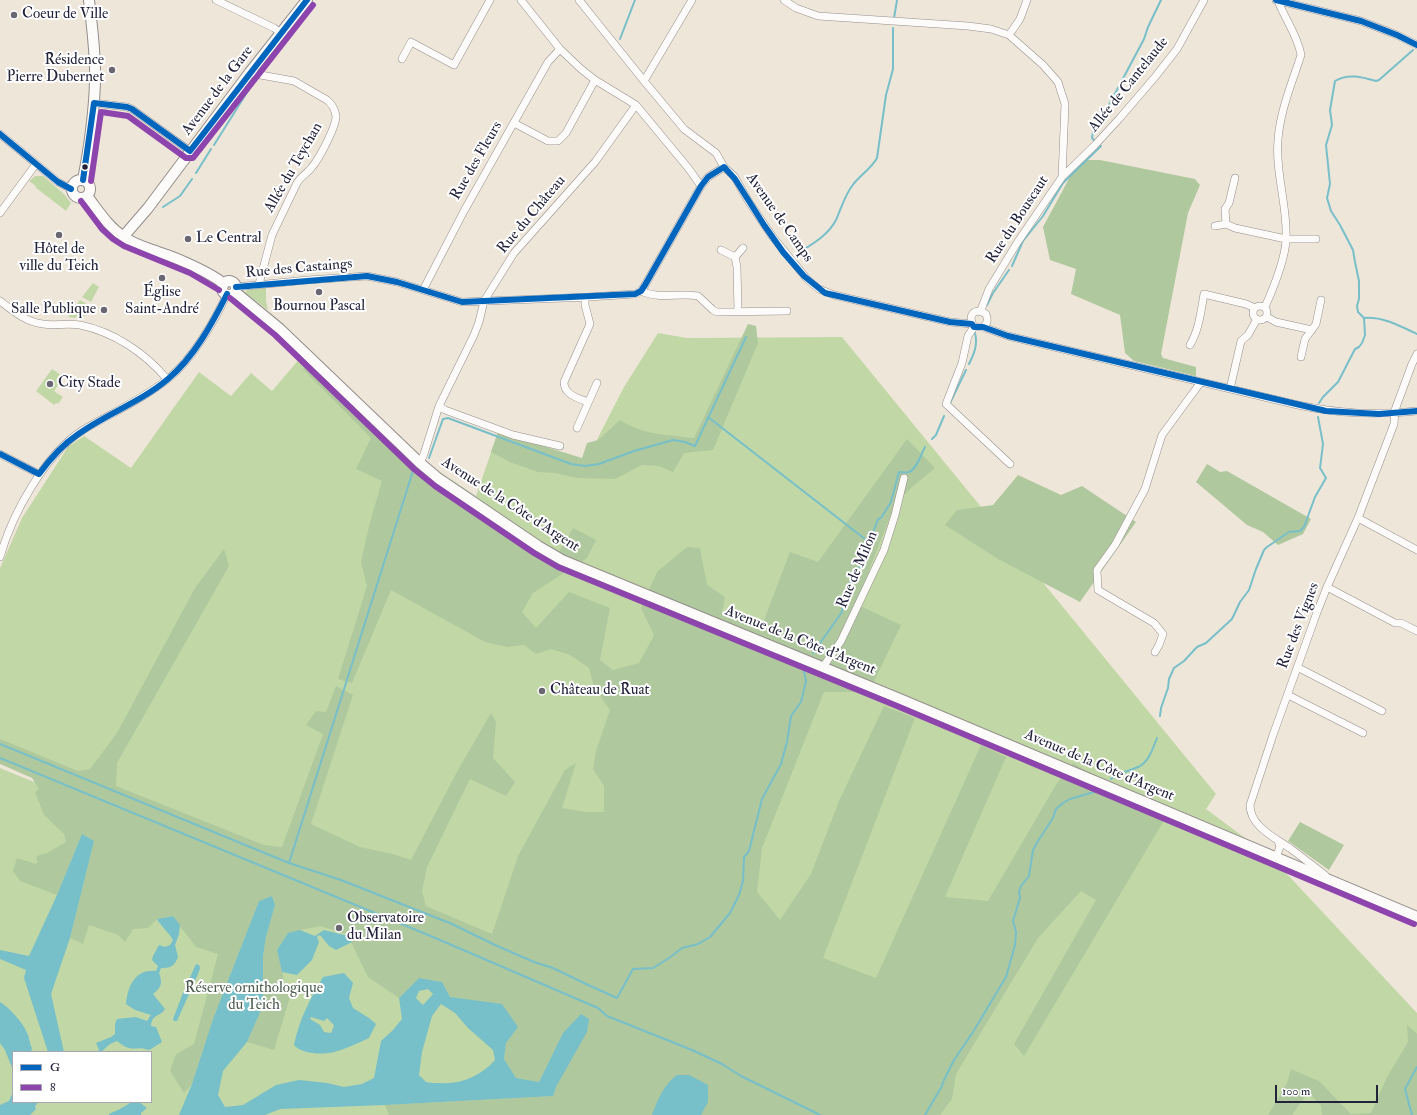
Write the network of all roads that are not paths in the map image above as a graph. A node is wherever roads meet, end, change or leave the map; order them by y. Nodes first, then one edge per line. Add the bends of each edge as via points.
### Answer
1 (89, 0) edge
2 (216, 0) edge
3 (307, 0) edge
4 (490, 0) edge
5 (521, 0) edge
6 (579, 0) edge
7 (692, 0) edge
8 (784, 0) edge
9 (1027, 0) edge
10 (1204, 0) edge
11 (1277, 0) edge
12 (281, 33) junction
13 (1009, 35) junction
14 (1417, 45) edge
15 (560, 49) junction
16 (402, 59) dead end
17 (250, 72) junction
18 (595, 80) junction
19 (644, 81) junction
20 (94, 103) junction
21 (636, 105) junction
22 (514, 123) junction
23 (0, 134) edge
24 (190, 151) junction
25 (36, 164) junction
26 (724, 167) junction
27 (1062, 177) junction
28 (1235, 178) dead end
29 (83, 180) junction
30 (700, 186) junction
31 (71, 189) junction
32 (86, 196) junction
33 (0, 213) edge
34 (1226, 224) junction
35 (1215, 226) dead end
36 (124, 237) junction
37 (1286, 239) junction
38 (1316, 239) dead end
39 (743, 248) dead end
40 (721, 250) dead end
41 (735, 257) junction
42 (259, 284) junction
43 (230, 289) junction
44 (423, 290) junction
45 (641, 291) junction
46 (585, 297) junction
47 (1321, 300) dead end
48 (0, 301) edge
49 (484, 301) junction
50 (1265, 307) junction
51 (1255, 308) junction
52 (981, 310) junction
53 (787, 311) dead end
54 (738, 312) junction
55 (972, 314) junction
56 (1267, 316) junction
57 (1257, 319) junction
58 (950, 322) junction
59 (973, 325) junction
60 (983, 327) junction
61 (1312, 330) junction
62 (1190, 345) dead end
63 (1417, 354) edge
64 (1301, 357) dead end
65 (167, 379) junction
66 (1201, 382) junction
67 (597, 383) dead end
68 (1230, 389) junction
69 (588, 402) junction
70 (439, 406) junction
71 (1417, 411) edge
72 (1395, 413) junction
73 (577, 428) dead end
74 (560, 446) dead end
75 (0, 454) edge
76 (420, 463) junction
77 (1010, 464) dead end
78 (39, 474) junction
79 (904, 478) dead end
80 (1358, 518) junction
81 (1417, 550) edge
82 (0, 557) edge
83 (1327, 588) junction
84 (1417, 631) edge
85 (1155, 652) dead end
86 (823, 667) junction
87 (1297, 667) junction
88 (1288, 695) junction
89 (1382, 712) dead end
90 (1363, 733) dead end
91 (1278, 841) junction
92 (1289, 848) junction
93 (1276, 857) junction
94 (1287, 862) junction
95 (1332, 881) junction
96 (1417, 917) edge

1 - 20 main road via 94,56
2 - 12 street
3 - 12 main road, Avenue de la Gare
4 - 16 street via 454,65 411,42
5 - 15 street
6 - 19 street, Avenue de Camps
7 - 19 street
8 - 13 street via 796,8 818,16 968,26
9 - 13 street via 1020,19
10 - 27 street, Allée de Cantelaude via 1177,49 1155,77 1096,145
11 - 14 street via 1361,21
11 - 37 street via 1300,47 1301,55 1280,121 1278,142
12 - 17 main road, Avenue de la Gare
13 - 27 street, Rue du Bouscaut via 1058,82 1065,104
15 - 18 street
15 - 22 street, Rue des Fleurs via 548,62
17 - 24 main road, Avenue de la Gare
17 - 42 street, Allée du Teychan via 294,81 328,100 336,115 323,150 313,167 297,182 276,225
18 - 21 street
18 - 22 street via 566,133 558,141 548,141
19 - 26 street, Avenue de Camps via 684,129 711,149
20 - 24 street via 132,109
20 - 29 main road
21 - 30 street
21 - 49 street, Rue du Château via 595,162 514,253
22 - 44 street, Rue des Fleurs
23 - 25 street
24 - 36 main road, Avenue de la Gare
25 - 31 street
25 - 33 street
26 - 30 street via 708,177
26 - 58 street, Avenue de Camps via 734,176 772,236 807,279 819,289 834,295
27 - 52 street, Rue du Bouscaut via 988,289
28 - 34 street via 1229,203 1225,208
29 - 31 main road via 75,182
29 - 32 main road via 90,185 90,192
30 - 45 street
31 - 32 main road via 75,197
32 - 36 main road, Avenue de la Côte d'Argent via 109,224
34 - 35 street
34 - 37 street
36 - 43 main road, Avenue de la Côte d'Argent via 214,277
37 - 38 street
37 - 50 street via 1285,250
39 - 41 street
40 - 41 street
41 - 54 street
42 - 43 street, Rue des Castaings
42 - 44 street, Rue des Castaings via 367,276
43 - 65 street via 196,346
43 - 76 main road, Avenue de la Côte d'Argent via 285,333
44 - 49 street, Rue des Castaings via 462,302
45 - 46 street, Rue des Castaings via 629,295
45 - 54 street via 658,295 698,296 717,312
46 - 49 street, Rue des Castaings
46 - 69 street via 590,324 564,386 565,391
47 - 61 street via 1316,324
48 - 65 street via 32,321 80,326 119,339 147,359
49 - 70 street, Rue du Château via 474,335
50 - 51 street via 1260,305
50 - 56 street via 1268,311
51 - 57 street via 1253,314
51 - 62 street via 1204,294 1195,337
52 - 55 street
52 - 60 street via 988,320
53 - 54 street
55 - 58 street
55 - 59 street
56 - 57 street via 1263,320
56 - 61 street via 1276,322
57 - 68 street via 1241,341
58 - 59 street, Avenue de Camps
59 - 60 street
59 - 77 street via 946,404
60 - 66 street via 1008,336
61 - 64 street via 1305,339
63 - 72 street, Rue des Vignes
65 - 78 street via 81,431 55,454
66 - 68 street
66 - 85 street via 1162,436 1145,489 1115,545 1096,570 1098,590 1154,623 1163,634
67 - 69 street
68 - 72 street via 1326,411
69 - 73 street
70 - 74 street via 513,434
70 - 76 street, Rue du Château
71 - 72 street
72 - 80 street, Rue des Vignes via 1394,424
75 - 78 street
76 - 86 main road, Avenue de la Côte d'Argent via 439,479 562,560
78 - 82 street via 21,504
79 - 86 street, Rue de Milon via 884,550 841,641
80 - 81 street
80 - 83 street, Rue des Vignes
83 - 84 street via 1395,623 1401,623
83 - 87 street, Rue des Vignes
86 - 93 main road, Avenue de la Côte d'Argent
87 - 88 street, Rue des Vignes
87 - 89 street
88 - 90 street
88 - 91 street, Rue des Vignes via 1265,755 1250,805 1250,811 1258,824
91 - 92 street, Rue des Vignes
91 - 93 street via 1280,847
92 - 94 street
92 - 95 street, Rue des Vignes
93 - 94 main road, Avenue de la Côte d'Argent
94 - 95 main road, Avenue de la Côte d'Argent
95 - 96 main road, Avenue de la Côte d'Argent

